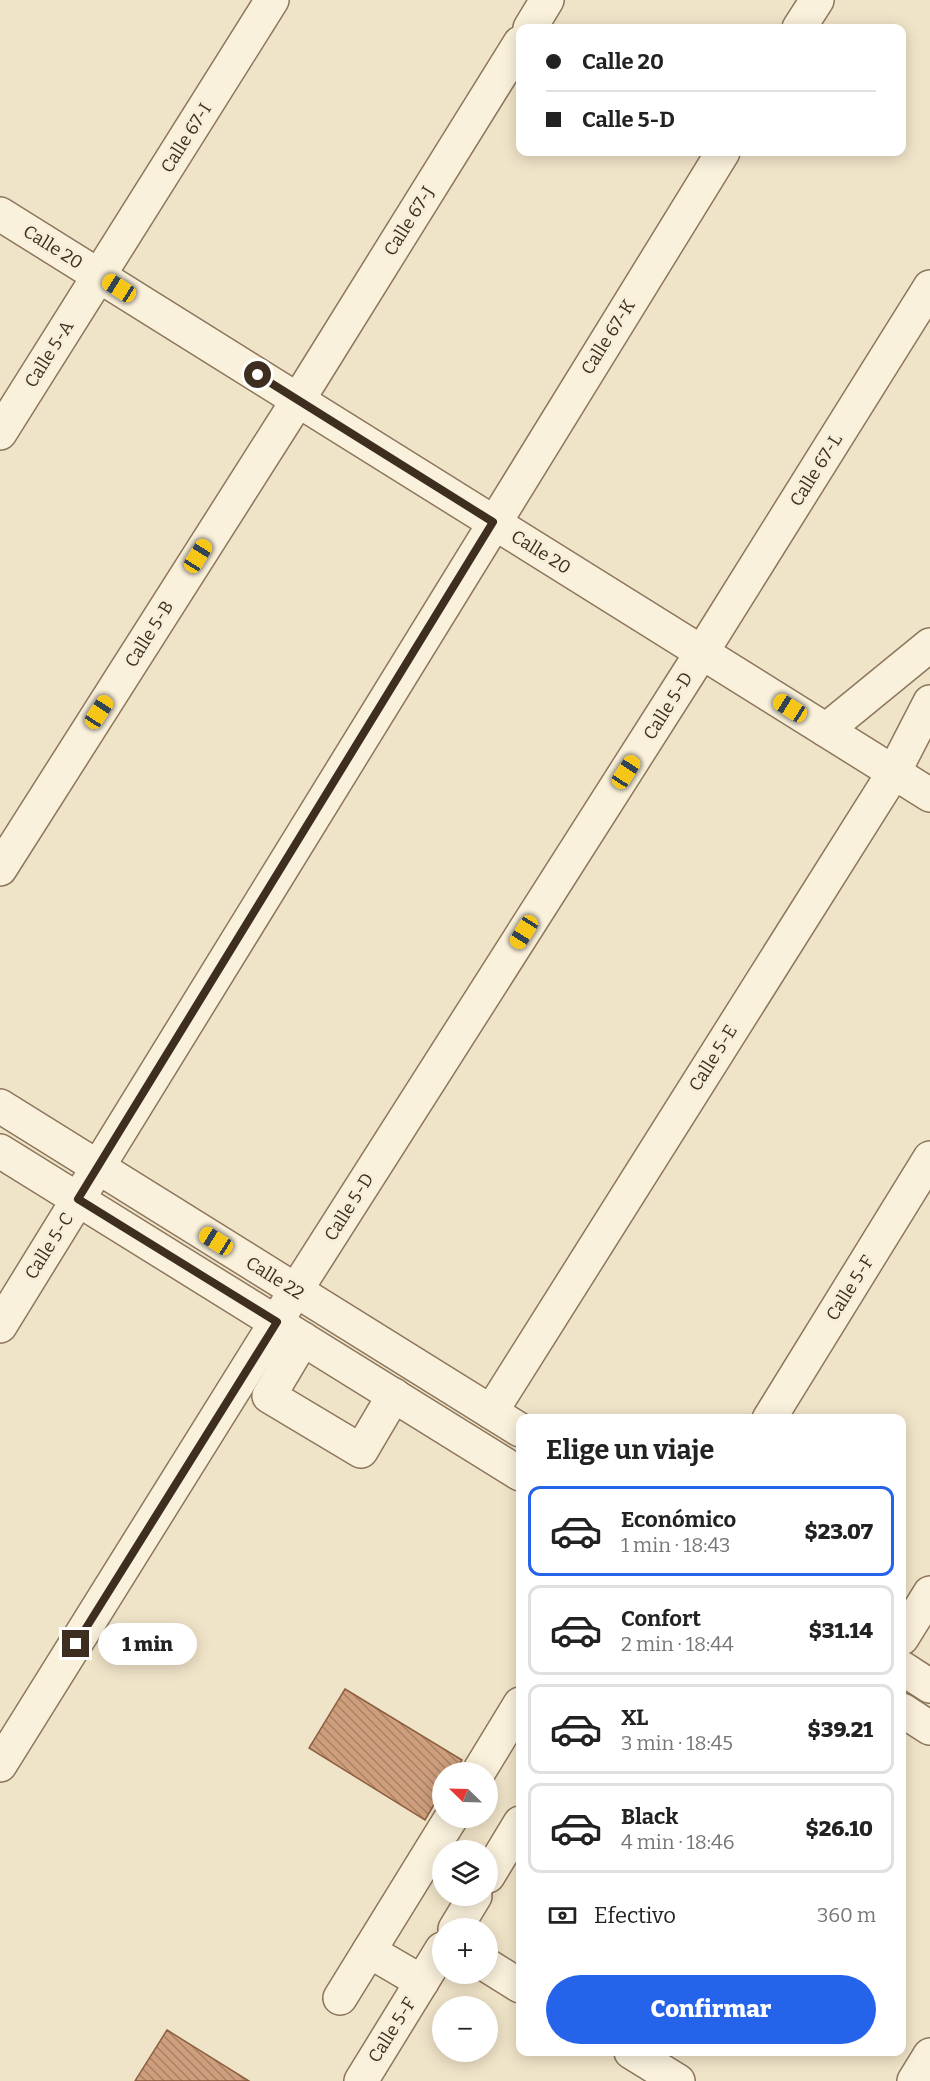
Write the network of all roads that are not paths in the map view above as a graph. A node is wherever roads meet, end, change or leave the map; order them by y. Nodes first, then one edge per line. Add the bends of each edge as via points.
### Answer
1 (272, 0) edge
2 (547, 0) edge
3 (817, 0) edge
4 (532, 24) edge
5 (802, 24) edge
6 (516, 49) edge
7 (721, 156) edge
8 (0, 214) edge
9 (99, 276) junction
10 (930, 287) edge
11 (918, 316) edge
12 (298, 400) junction
13 (0, 433) edge
14 (493, 522) junction
15 (930, 645) edge
16 (702, 652) junction
17 (930, 702) edge
18 (826, 730) junction
19 (894, 772) junction
20 (930, 795) edge
21 (0, 869) edge
22 (0, 1106) edge
23 (0, 1151) edge
24 (930, 1158) edge
25 (97, 1167) junction
26 (78, 1199) junction
27 (296, 1290) junction
28 (0, 1326) edge
29 (290, 1330) junction
30 (394, 1395) junction
31 (491, 1412) junction
32 (772, 1414) edge
33 (516, 1428) edge
34 (516, 1471) edge
35 (930, 1593) edge
36 (906, 1632) edge
37 (906, 1671) edge
38 (930, 1686) edge
39 (516, 1711) edge
40 (906, 1713) edge
41 (930, 1728) edge
42 (485, 1762) edge
43 (0, 1765) edge
44 (445, 1828) edge
45 (516, 1830) edge
46 (498, 1859) edge
47 (369, 1951) junction
48 (432, 1966) edge
49 (498, 1972) edge
50 (422, 1982) junction
51 (516, 1984) edge
52 (340, 1998) dead end
53 (930, 2055) edge
54 (639, 2061) edge
55 (361, 2081) edge
56 (678, 2081) edge
57 (914, 2081) edge

1 - 9 street, Calle 67-I
2 - 4 street
3 - 5 street
6 - 12 street, Calle 67-J
7 - 14 street, Calle 67-K
8 - 9 street, Calle 20
9 - 12 street, Calle 20
9 - 13 street, Calle 5-A
10 - 11 street, Calle 67-L
11 - 16 street, Calle 67-L
12 - 14 street, Calle 20
12 - 21 street, Calle 5-B
14 - 16 street, Calle 20
14 - 25 street, Calle 5-C
15 - 18 street
16 - 18 street, Calle 20
16 - 27 street, Calle 5-D
17 - 19 street, Calle 5-E
18 - 19 street, Calle 20
19 - 20 street, Calle 20
19 - 31 street, Calle 5-E
22 - 25 street, Calle 22
23 - 26 street, Calle 22
24 - 32 street, Calle 5-F
25 - 26 street, Calle 5-C
25 - 27 street, Calle 22
26 - 28 street, Calle 5-C
26 - 29 street, Calle 22
27 - 29 street, Calle 5-D
27 - 31 street, Calle 22
29 - 30 street, Calle 22
29 - 30 street via 269,1396 361,1451
29 - 43 street, Calle 5-D
30 - 34 street, Calle 22
31 - 33 street, Calle 22
35 - 36 street
37 - 38 street
39 - 42 street
40 - 41 street
44 - 47 street
45 - 46 street
47 - 50 street
47 - 52 street
48 - 50 street, Calle 5-F
49 - 51 street
50 - 55 street, Calle 5-F
53 - 57 street
54 - 56 street

